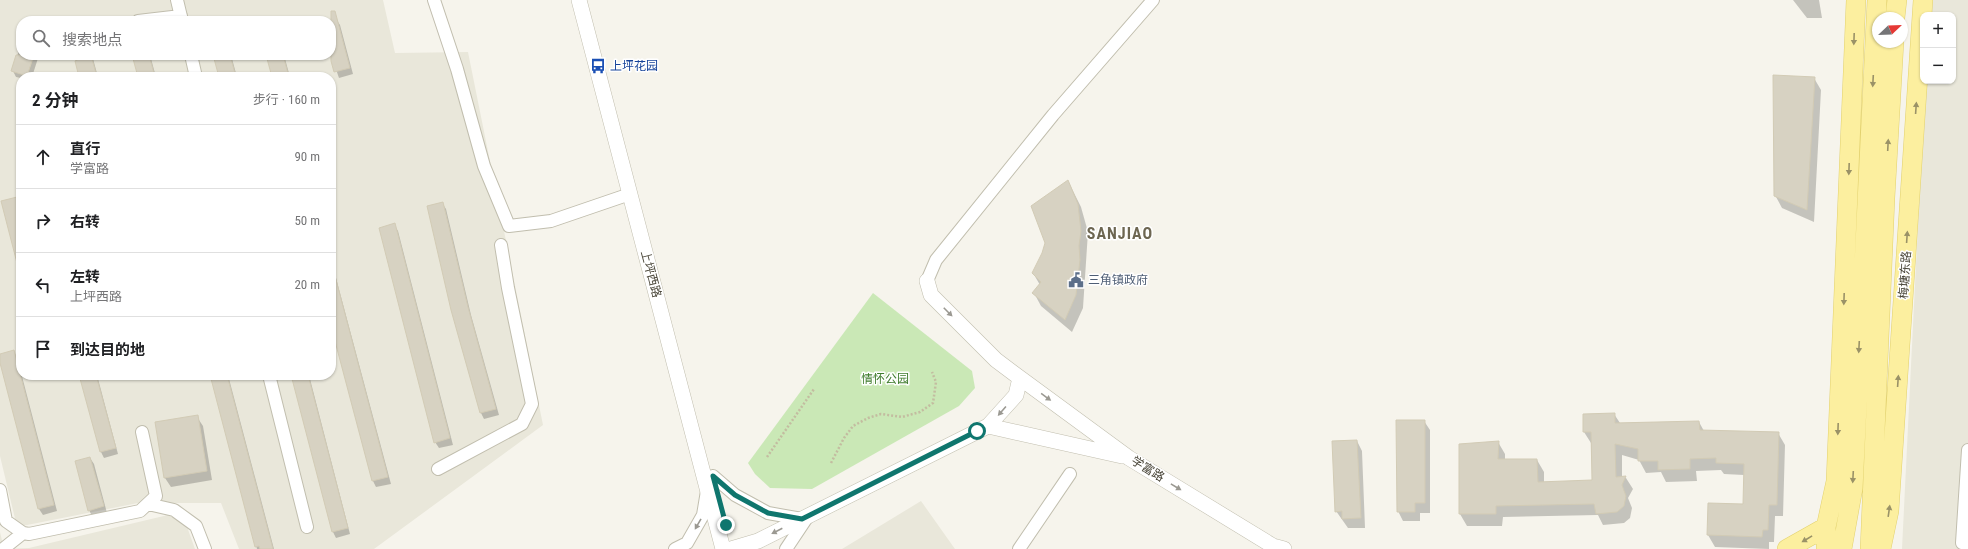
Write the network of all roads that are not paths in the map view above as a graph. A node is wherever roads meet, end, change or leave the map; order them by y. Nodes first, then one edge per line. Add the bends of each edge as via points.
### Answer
1 (177, 0) edge
2 (434, 0) edge
3 (579, 0) edge
4 (587, 0) edge
5 (1153, 0) edge
6 (1856, 0) edge
7 (1876, 0) edge
8 (1896, 0) edge
9 (1923, 0) edge
10 (1896, 12) edge
11 (181, 16) edge
12 (1894, 48) edge
13 (192, 60) edge
14 (195, 72) edge
15 (630, 194) junction
16 (501, 245) dead end
17 (927, 281) joint
18 (1020, 378) junction
19 (270, 380) edge
20 (988, 426) junction
21 (142, 432) dead end
22 (1968, 450) edge
23 (1129, 458) junction
24 (438, 469) dead end
25 (1070, 474) dead end
26 (710, 483) junction
27 (0, 490) edge
28 (148, 504) junction
29 (805, 518) junction
30 (307, 527) dead end
31 (1826, 527) junction
32 (23, 533) junction
33 (1968, 544) edge
34 (3, 549) edge
35 (205, 549) edge
36 (675, 549) edge
37 (723, 549) edge
38 (731, 549) edge
39 (786, 549) edge
40 (1019, 549) edge
41 (1284, 549) edge
42 (1788, 549) edge
43 (1826, 549) edge
44 (1842, 549) edge
45 (1870, 549) edge
46 (1881, 549) edge

1 - 11 street
2 - 15 street via 457,69 484,166 509,226 551,221
3 - 15 street, 上坪西路
4 - 26 street, 上坪西路
5 - 17 street via 1053,115 936,260
6 -> 31 main road via 1836,481
7 -> 44 main road via 1853,488
8 - 10 main road
46 -> 9 main road, 梅塘东路 via 1890,511
45 -> 12 main road
13 - 14 street
15 - 26 street, 上坪西路
16 - 24 street via 532,404 522,424
17 -> 18 street, 学富路 via 931,295 996,360
18 -> 20 street via 1016,395
18 -> 23 street, 学富路
19 - 30 street
20 - 23 street
20 - 29 street
21 - 28 street via 156,496
22 - 33 street via 1962,543
23 -> 41 street, 学富路 via 1273,546
25 - 40 street
26 - 29 street via 768,513
26 -> 36 street via 703,515 687,543
26 - 37 street, 上坪西路
26 - 38 street, 上坪西路
27 - 32 street via 6,521
28 - 32 street via 140,511 29,534
28 - 35 street via 174,510 196,526
29 -> 38 street via 758,541
29 - 39 street
31 -> 42 main road
31 - 43 main road
32 - 34 street

